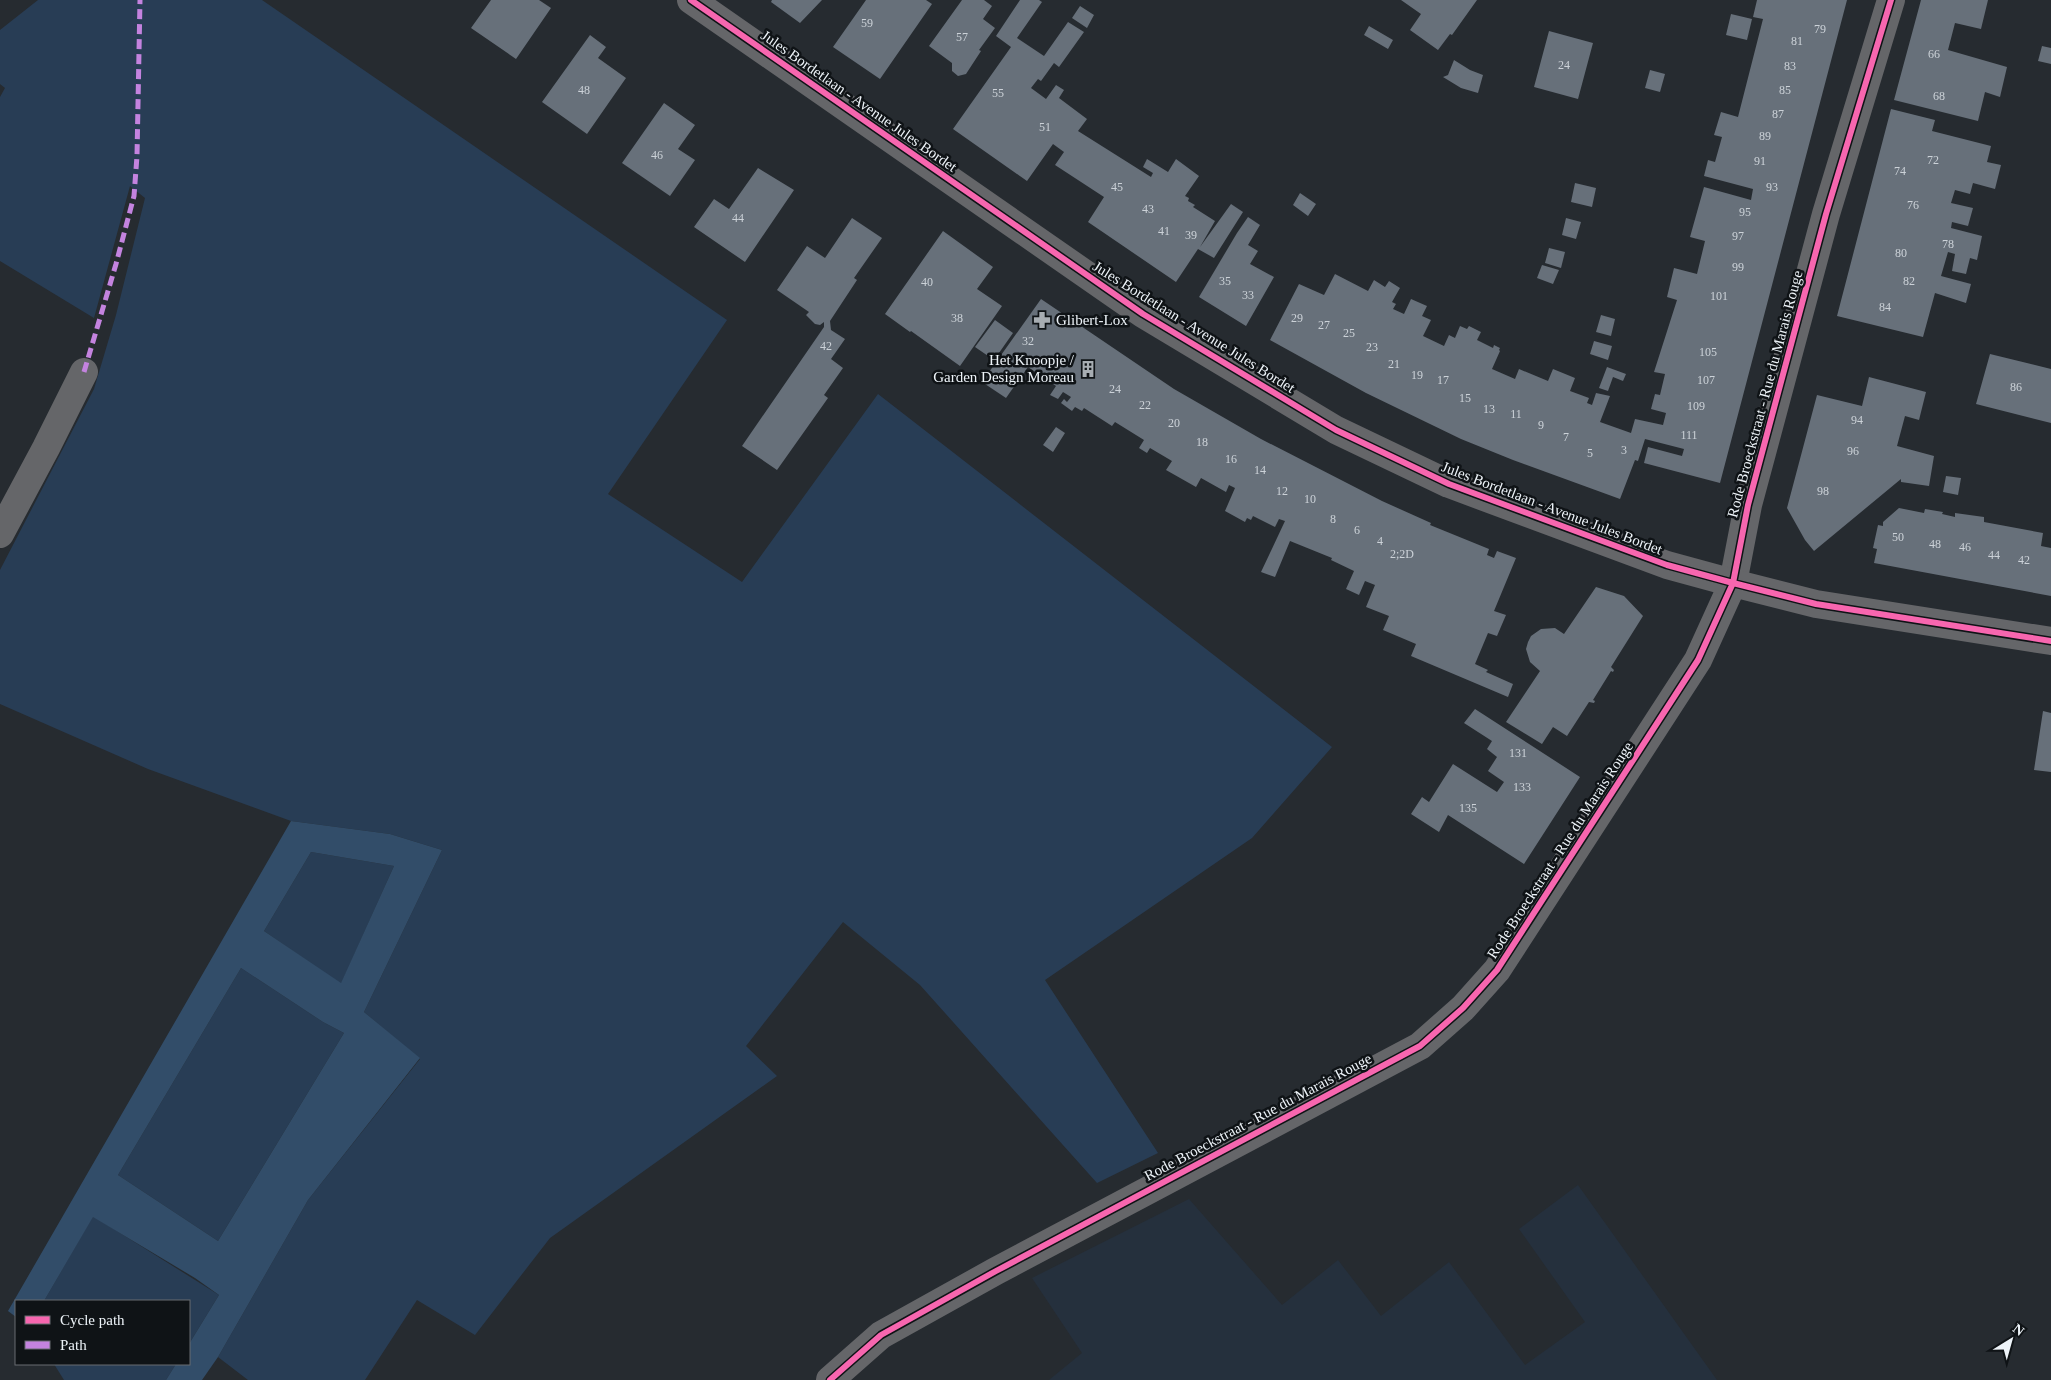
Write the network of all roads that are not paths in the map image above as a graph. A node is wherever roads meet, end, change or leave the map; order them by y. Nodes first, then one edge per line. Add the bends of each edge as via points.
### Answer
1 (691, 0) edge
2 (1891, 0) edge
3 (84, 372) dead end
4 (0, 534) edge
5 (1733, 583) junction
6 (2051, 641) edge
7 (830, 1380) edge

1 - 5 street, Jules Bordetlaan - Avenue Jules Bordet via 1144,314 1336,430 1449,484 1667,565
2 - 5 street, Rode Broeckstraat - Rue du Marais Rouge via 1821,233 1748,505
3 - 4 street
5 - 6 street, Jules Bordetlaan - Avenue Jules Bordet via 1816,604
5 - 7 street, Rode Broeckstraat - Rue du Marais Rouge via 1698,660 1497,970 1464,1008 1420,1046 881,1335

